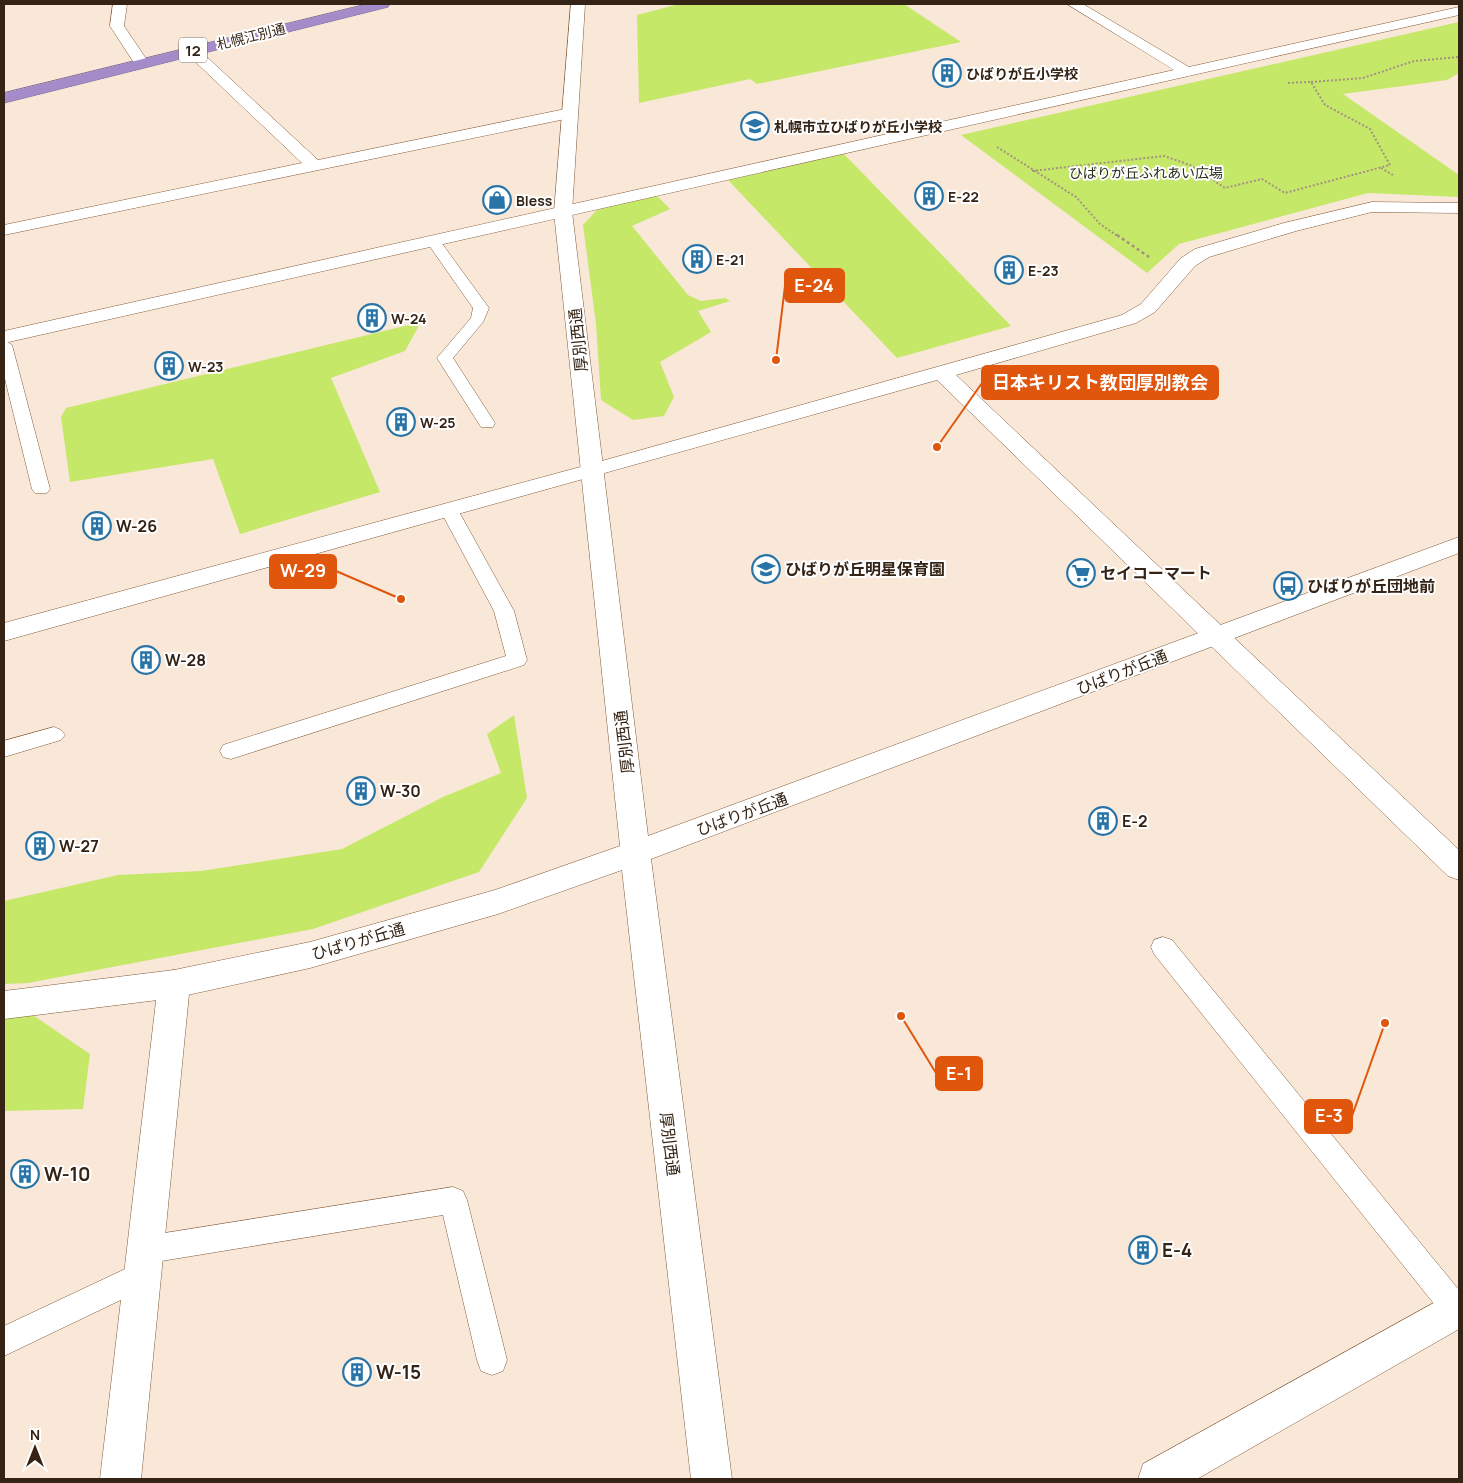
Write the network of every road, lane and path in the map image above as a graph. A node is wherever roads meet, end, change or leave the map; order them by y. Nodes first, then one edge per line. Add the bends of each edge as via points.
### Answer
1 (120, 4) edge
2 (383, 4) edge
3 (578, 4) edge
4 (1096, 4) edge
5 (1077, 6) edge
6 (1459, 11) edge
7 (192, 50) junction
8 (1459, 57) edge
9 (141, 62) junction
10 (1229, 64) junction
11 (1189, 74) junction
12 (1311, 82) junction
13 (6, 99) edge
14 (570, 112) junction
15 (960, 124) junction
16 (314, 165) junction
17 (1032, 171) junction
18 (1459, 208) edge
19 (563, 212) junction
20 (4, 230) edge
21 (433, 241) junction
22 (1177, 275) junction
23 (4, 337) edge
24 (4, 345) edge
25 (940, 371) junction
26 (487, 423) dead end
27 (592, 471) junction
28 (41, 489) dead end
29 (449, 510) junction
30 (1459, 546) edge
31 (4, 632) edge
32 (1218, 636) junction
33 (54, 735) dead end
34 (4, 749) edge
35 (231, 751) dead end
36 (636, 851) junction
37 (1459, 868) edge
38 (1163, 947) dead end
39 (174, 984) junction
40 (4, 1005) edge
41 (144, 1262) junction
42 (1458, 1309) edge
43 (4, 1341) edge
44 (492, 1360) dead end
45 (120, 1479) edge
46 (712, 1479) edge
47 (1158, 1479) edge

1 - 9 street via 117,26
2 - 7 highway, 札幌江別通 / 12
3 - 14 street, 厚別西通
4 - 5 street
5 - 11 street
6 - 10 street
7 - 9 highway, 札幌江別通 / 12
7 - 16 street
8 - 12 path via 1414,61 1363,78
9 - 13 highway, 札幌江別通 / 12
10 - 11 street
10 - 12 path via 1272,84
11 - 15 street
12 - 17 path via 1326,105 1370,129 1390,165 1285,193 1262,179 1225,188 1190,165 1164,156
14 - 16 street
14 - 19 street, 厚別西通
15 - 17 path
15 - 19 street
16 - 20 street
17 - 22 path via 1076,197 1100,224
18 - 22 street via 1396,206 1347,212 1202,253
19 - 21 street
19 - 27 street, 厚別西通
21 - 23 street
21 - 26 lane via 481,308 478,319 445,358
22 - 25 street via 1148,308 1129,320
24 - 28 lane
25 - 27 street
25 - 32 street
27 - 29 street
27 - 36 street, 厚別西通
29 - 31 street
29 - 35 lane via 504,612 517,660
30 - 32 street, ひばりが丘通
32 - 36 street, ひばりが丘通 via 752,811
32 - 37 street
33 - 34 lane
36 - 39 street, ひばりが丘通 via 489,904 310,955
36 - 46 street, 厚別西通 via 641,916
38 - 42 lane
39 - 40 street, ひばりが丘通
39 - 41 street
41 - 43 lane
41 - 44 lane via 453,1200
41 - 45 street
42 - 47 street

